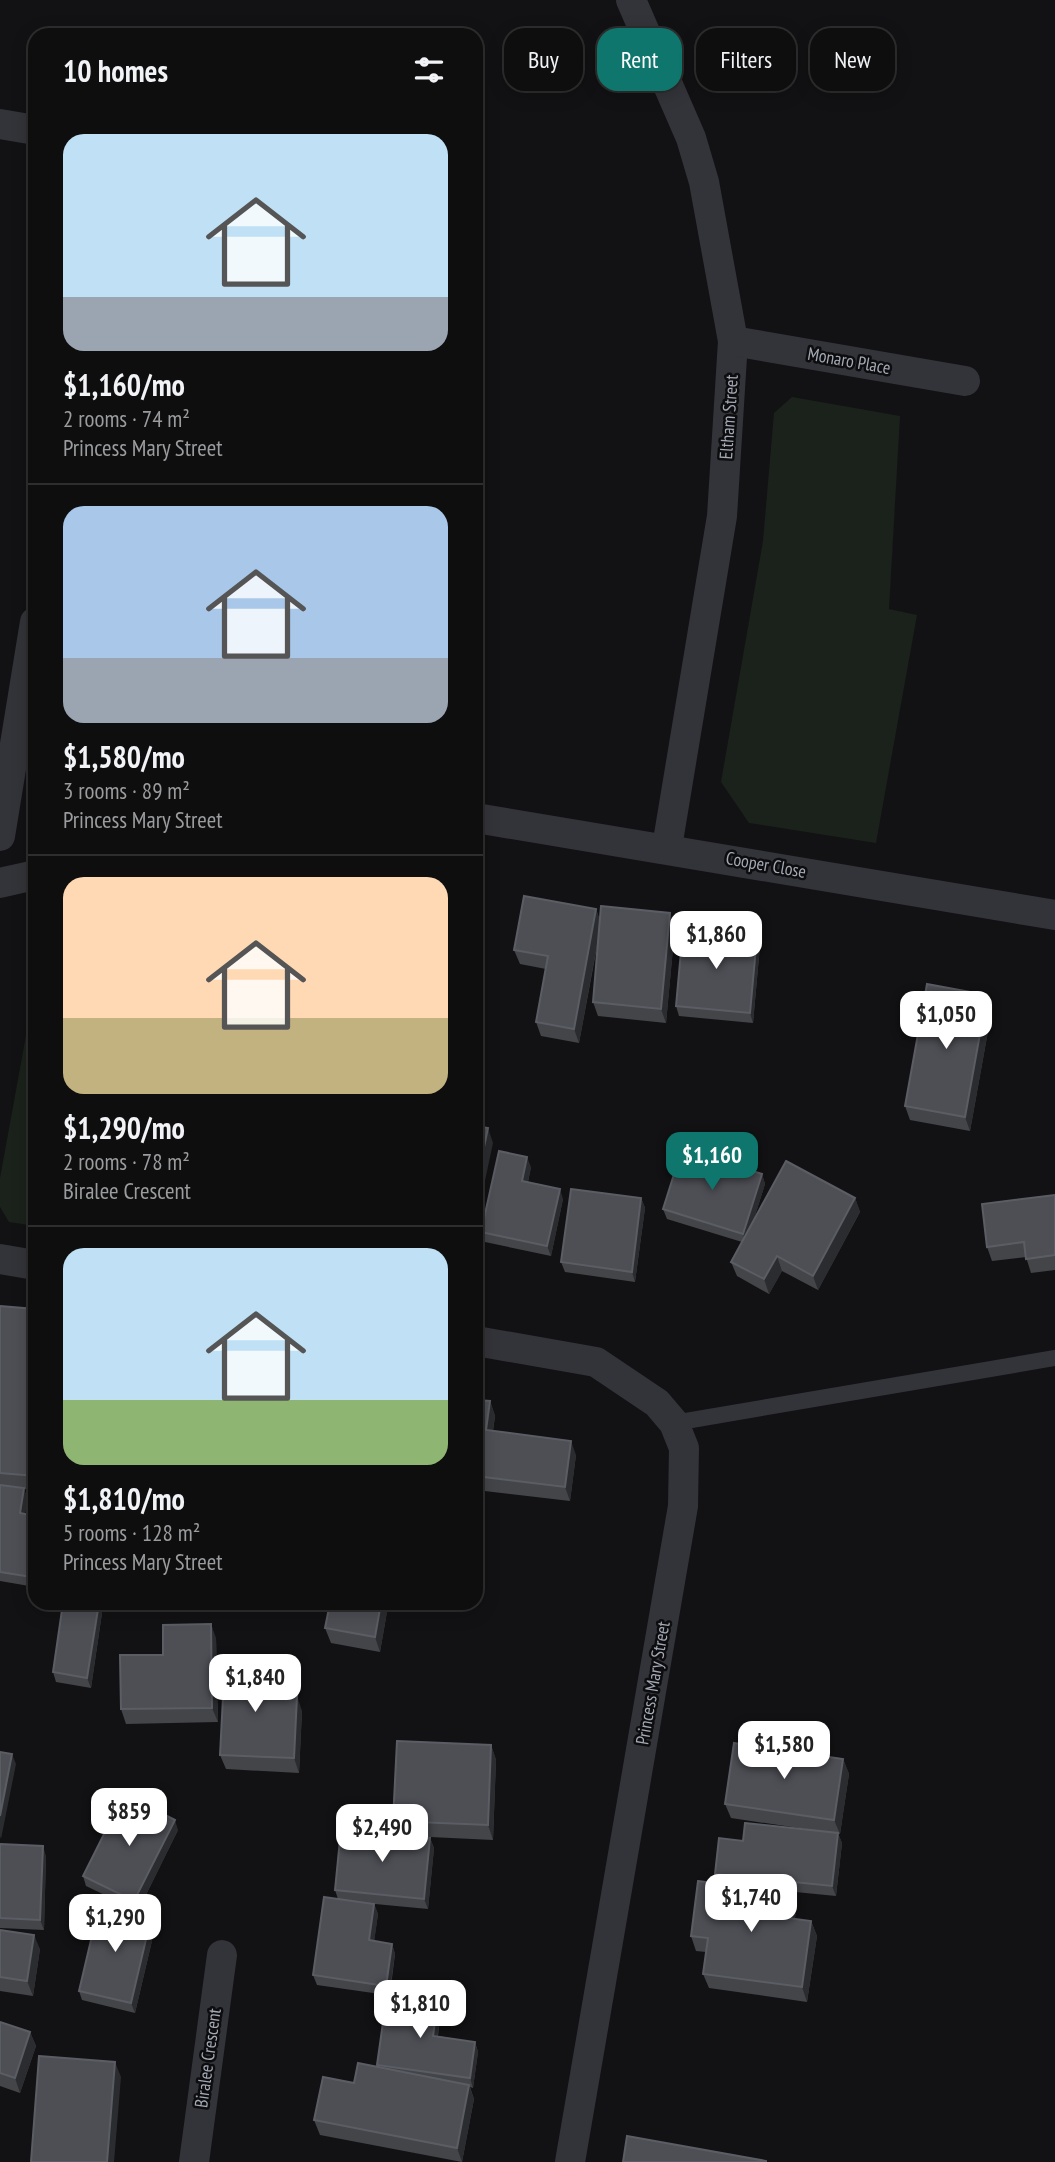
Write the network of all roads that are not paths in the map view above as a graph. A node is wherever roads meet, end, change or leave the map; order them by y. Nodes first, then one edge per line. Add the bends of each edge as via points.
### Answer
1 (631, 0) edge
2 (0, 124) edge
3 (28, 129) edge
4 (733, 341) junction
5 (965, 381) dead end
6 (28, 651) edge
7 (8, 734) edge
8 (483, 819) edge
9 (0, 836) edge
10 (667, 847) junction
11 (28, 877) edge
12 (0, 883) edge
13 (1055, 915) edge
14 (0, 1259) edge
15 (28, 1264) edge
16 (483, 1342) edge
17 (1055, 1358) edge
18 (674, 1423) junction
19 (222, 1955) dead end
20 (194, 2162) edge
21 (570, 2162) edge

1 - 4 street, Eltham Street via 704,182
2 - 3 street
4 - 5 street, Monaro Place
4 - 10 street, Eltham Street via 722,516
6 - 7 street
7 - 9 street
8 - 10 street, Cooper Close
10 - 13 street, Cooper Close
11 - 12 street
14 - 15 street
16 - 18 street, Princess Mary Street via 596,1362 657,1403
17 - 18 lane
18 - 21 street, Princess Mary Street via 684,1448 683,1506
19 - 20 street, Biralee Crescent

